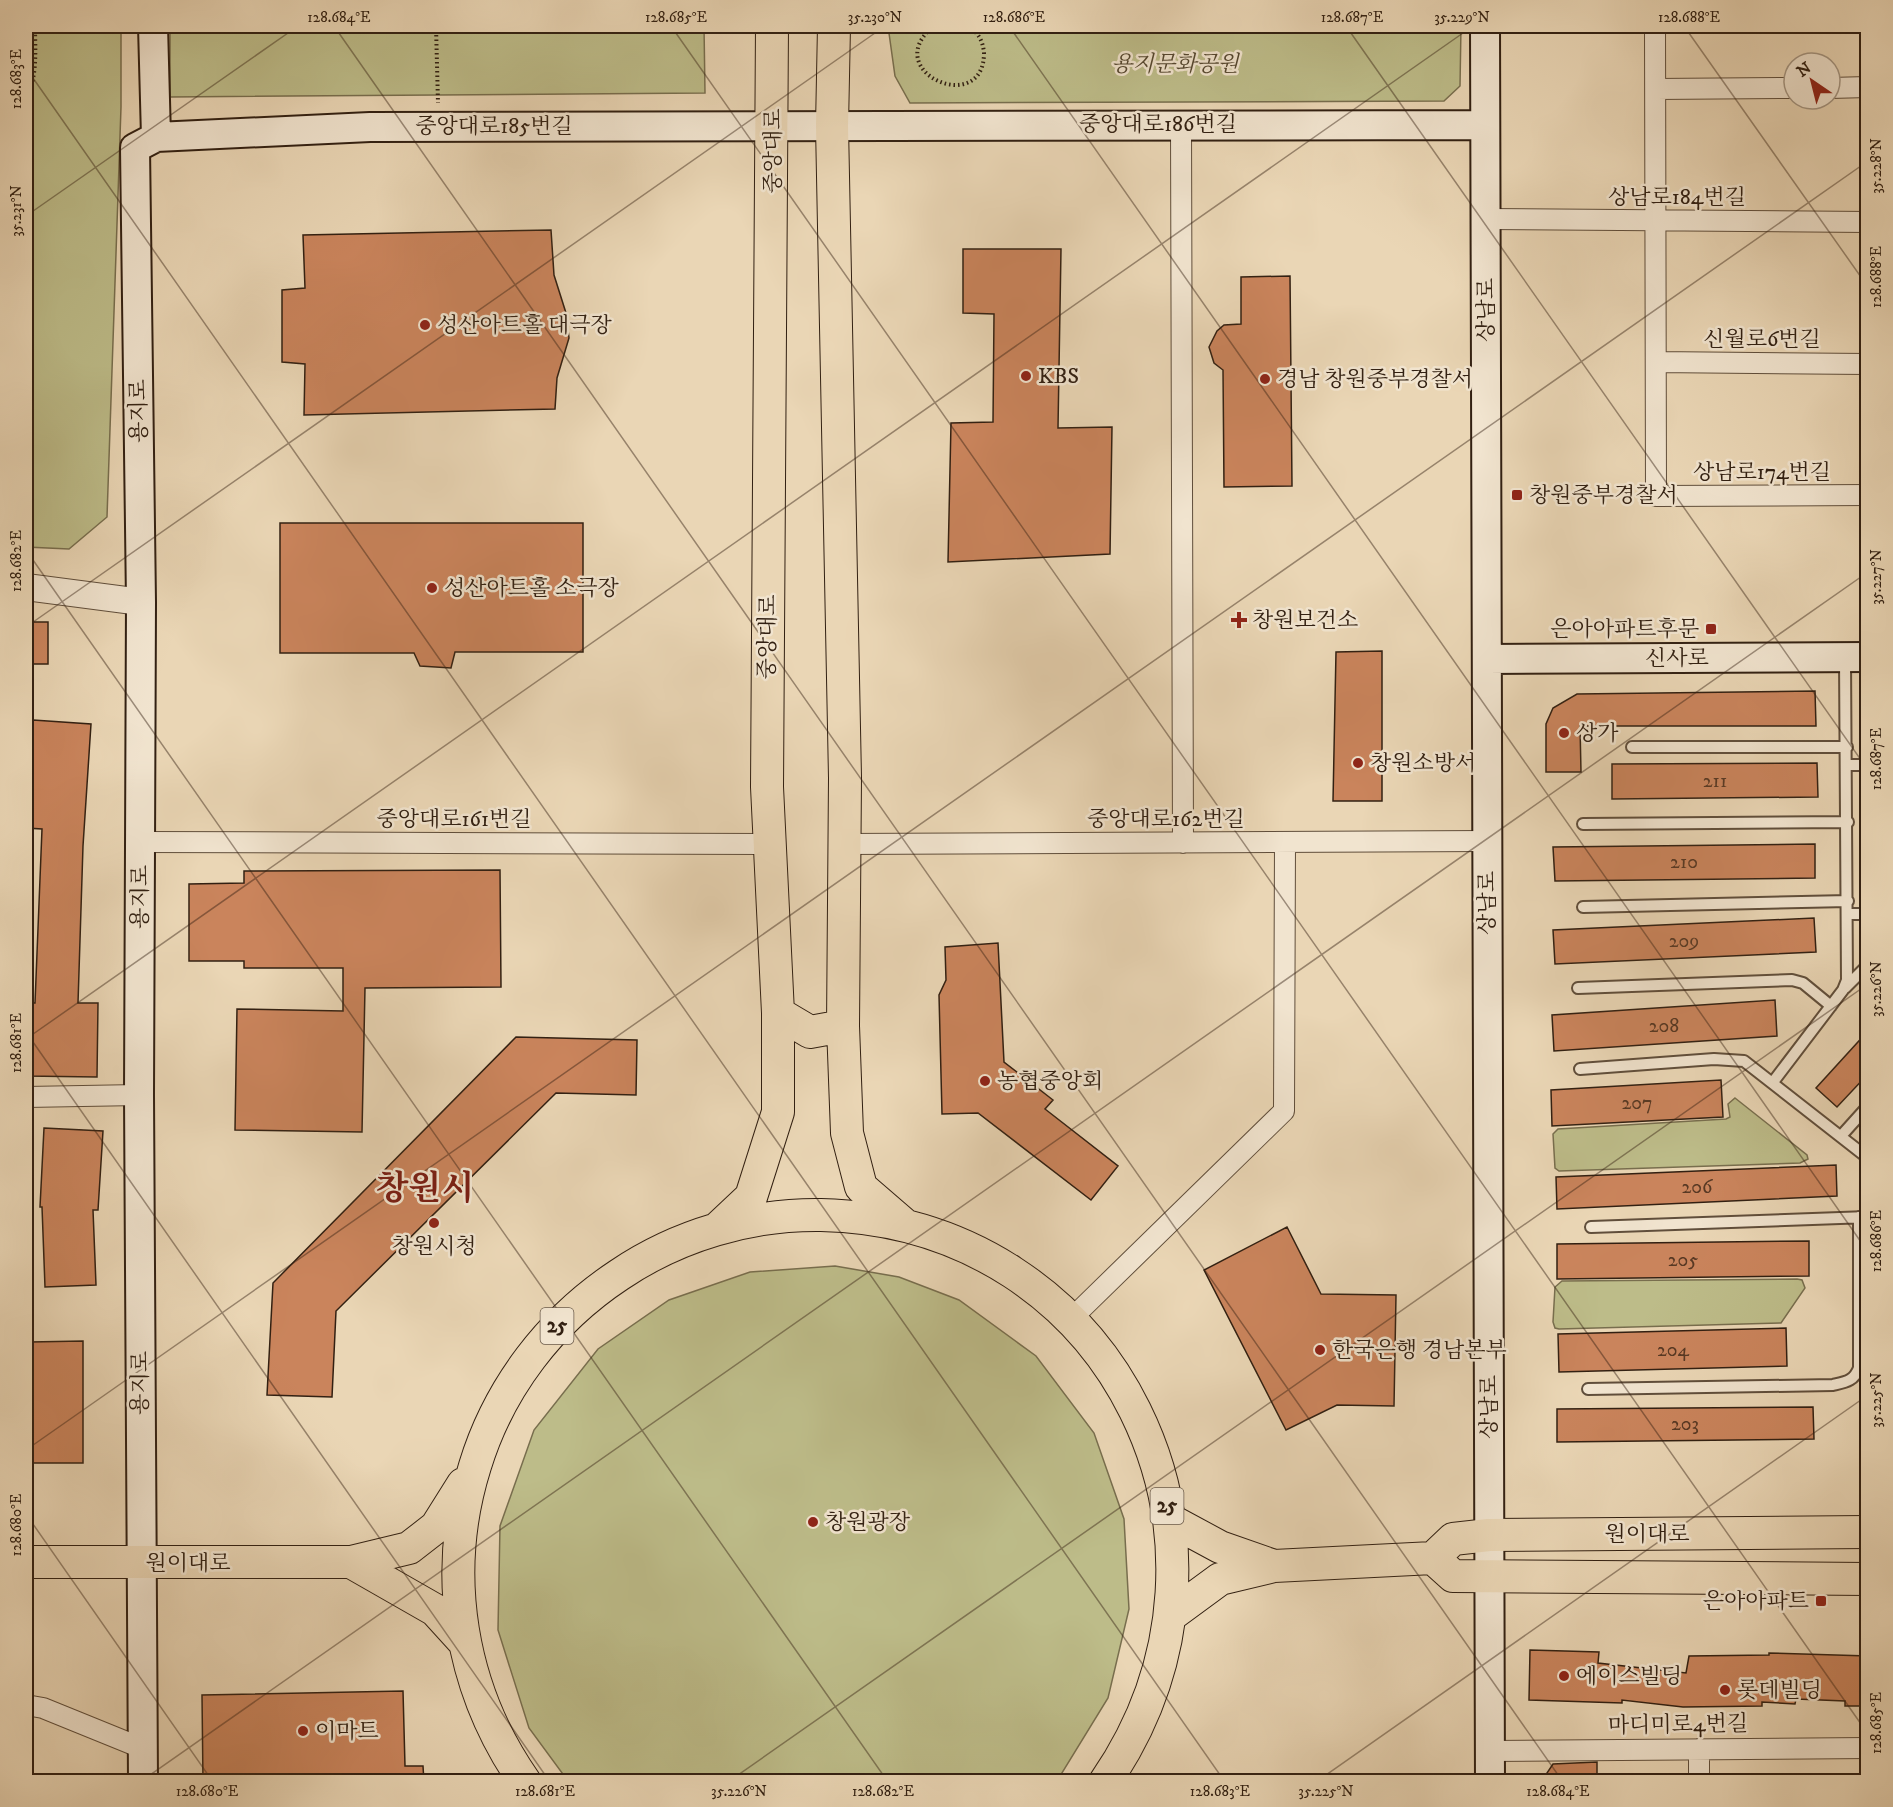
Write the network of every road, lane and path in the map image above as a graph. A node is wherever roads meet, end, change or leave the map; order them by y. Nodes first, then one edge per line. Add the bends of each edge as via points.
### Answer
1 (34, 26) edge
2 (153, 26) edge
3 (436, 26) edge
4 (772, 26) edge
5 (834, 26) edge
6 (934, 26) edge
7 (968, 26) edge
8 (1485, 26) edge
9 (1655, 26) edge
10 (1868, 87) edge
11 (1782, 88) edge
12 (1842, 88) edge
13 (1656, 89) junction
14 (26, 98) edge
15 (1181, 124) junction
16 (1485, 125) junction
17 (439, 126) junction
18 (774, 126) junction
19 (832, 126) junction
20 (156, 137) junction
21 (1486, 219) junction
22 (1656, 220) junction
23 (1868, 222) edge
24 (1656, 362) junction
25 (1868, 364) edge
26 (1868, 495) edge
27 (26, 587) edge
28 (141, 602) junction
29 (1856, 657) edge
30 (1487, 658) junction
31 (1632, 747) dead end
32 (1847, 747) junction
33 (1847, 765) junction
34 (1868, 765) edge
35 (1848, 822) junction
36 (1583, 824) dead end
37 (1487, 841) junction
38 (140, 842) junction
39 (1183, 843) junction
40 (1285, 843) junction
41 (768, 844) junction
42 (845, 844) junction
43 (1848, 901) junction
44 (1582, 907) dead end
45 (1848, 914) junction
46 (1868, 914) edge
47 (1868, 965) edge
48 (1578, 988) dead end
49 (1843, 990) junction
50 (1831, 1006) junction
51 (778, 1013) junction
52 (843, 1026) junction
53 (1580, 1069) dead end
54 (1773, 1082) junction
55 (139, 1095) junction
56 (26, 1096) edge
57 (1868, 1106) edge
58 (1841, 1136) junction
59 (1868, 1158) edge
60 (1863, 1217) edge
61 (905, 1226) junction
62 (1591, 1227) dead end
63 (716, 1230) junction
64 (1070, 1320) junction
65 (1588, 1389) dead end
66 (485, 1437) junction
67 (1170, 1520) junction
68 (1868, 1532) edge
69 (1489, 1535) junction
70 (1433, 1558) junction
71 (26, 1562) edge
72 (351, 1562) junction
73 (141, 1563) junction
74 (1274, 1566) junction
75 (1490, 1577) junction
76 (1868, 1579) edge
77 (1171, 1615) junction
78 (465, 1643) junction
79 (26, 1705) edge
80 (1868, 1748) edge
81 (144, 1749) junction
82 (1699, 1749) junction
83 (1490, 1751) junction
84 (144, 1782) edge
85 (525, 1782) edge
86 (1105, 1782) edge
87 (1490, 1782) edge
88 (1699, 1782) edge

1 - 14 path via 35,64
2 - 20 main road
3 - 17 path
4 - 18 main road, 중앙대로
5 - 19 main road
6 - 7 path via 920,42 920,65 926,75 946,86 968,81 981,66 983,45 979,35
8 - 16 main road, 상남로
9 - 13 street
10 - 12 street
11 - 13 street
13 - 22 street
15 - 16 main road, 중앙대로186번길
15 - 19 main road, 중앙대로186번길
15 - 39 street
16 - 21 main road, 상남로
17 - 18 main road, 중앙대로185번길
17 - 20 main road, 중앙대로185번길
18 - 19 main road, 중앙대로185번길
18 - 41 main road, 중앙대로
19 - 42 main road
20 - 28 main road, 용지로 via 135,148
21 - 22 street, 상남로184번길
21 - 30 main road, 상남로
22 - 23 street, 상남로184번길
22 - 24 street
24 - 25 street, 신월로6번길
24 - 26 street, 상남로174번길 via 1656,496
27 - 28 street
28 - 38 main road, 용지로
29 - 30 main road, 신사로
29 - 32 lane
30 - 37 main road, 상남로
31 - 32 lane
32 - 33 lane
33 - 34 lane
33 - 35 lane
35 - 36 lane
35 - 43 lane
37 - 40 street, 중앙대로162번길
37 - 69 main road, 상남로
38 - 41 street, 중앙대로161번길
38 - 55 main road, 용지로
39 - 40 street, 중앙대로162번길
39 - 42 street, 중앙대로162번길
40 - 64 street via 1284,1112
41 - 51 main road, 중앙대로
42 - 52 main road
43 - 44 lane
43 - 45 lane
45 - 46 lane
45 - 49 lane via 1849,966
47 - 49 lane
48 - 50 lane via 1792,980 1803,983
49 - 50 lane
50 - 54 lane
51 - 52 main road via 810,1032
51 - 63 main road, 중앙대로 via 778,1112 751,1197
52 - 61 main road via 847,1133 861,1187
53 - 54 lane via 1737,1059
54 - 58 lane
55 - 56 street
55 - 73 main road, 용지로
57 - 58 lane
58 - 59 lane
60 - 62 lane
60 - 65 lane via 1859,1368 1848,1382 1833,1386
61 - 63 main road, 25 via 858,1217 811,1215 763,1219
61 - 64 main road, 25 via 960,1245 994,1262 1042,1294
63 - 66 main road, 25 via 642,1260 577,1307 524,1367
64 - 67 main road, 25 via 1107,1364 1136,1412 1157,1464
66 - 72 main road, 원이대로 via 456,1498 436,1527 409,1548
66 - 78 main road, 25 via 469,1487 460,1539 458,1581
67 - 74 main road via 1220,1547
67 - 77 main road, 25 via 1174,1567
68 - 69 main road, 원이대로
69 - 70 main road, 원이대로 via 1453,1539
69 - 75 main road, 상남로
70 - 74 main road
70 - 75 main road, 원이대로 via 1453,1576
71 - 73 main road, 원이대로
72 - 73 main road, 원이대로
72 - 78 main road via 435,1610
73 - 81 main road, 용지로
74 - 77 main road via 1220,1579
75 - 76 main road, 원이대로
75 - 83 main road, 상남로
77 - 86 main road, 25 via 1149,1701 1128,1746
78 - 85 main road, 25 via 485,1709
79 - 81 street via 43,1708
80 - 82 street, 마디미로4번길
81 - 84 main road, 용지로
82 - 83 street, 마디미로4번길
82 - 88 street
83 - 87 main road, 상남로

